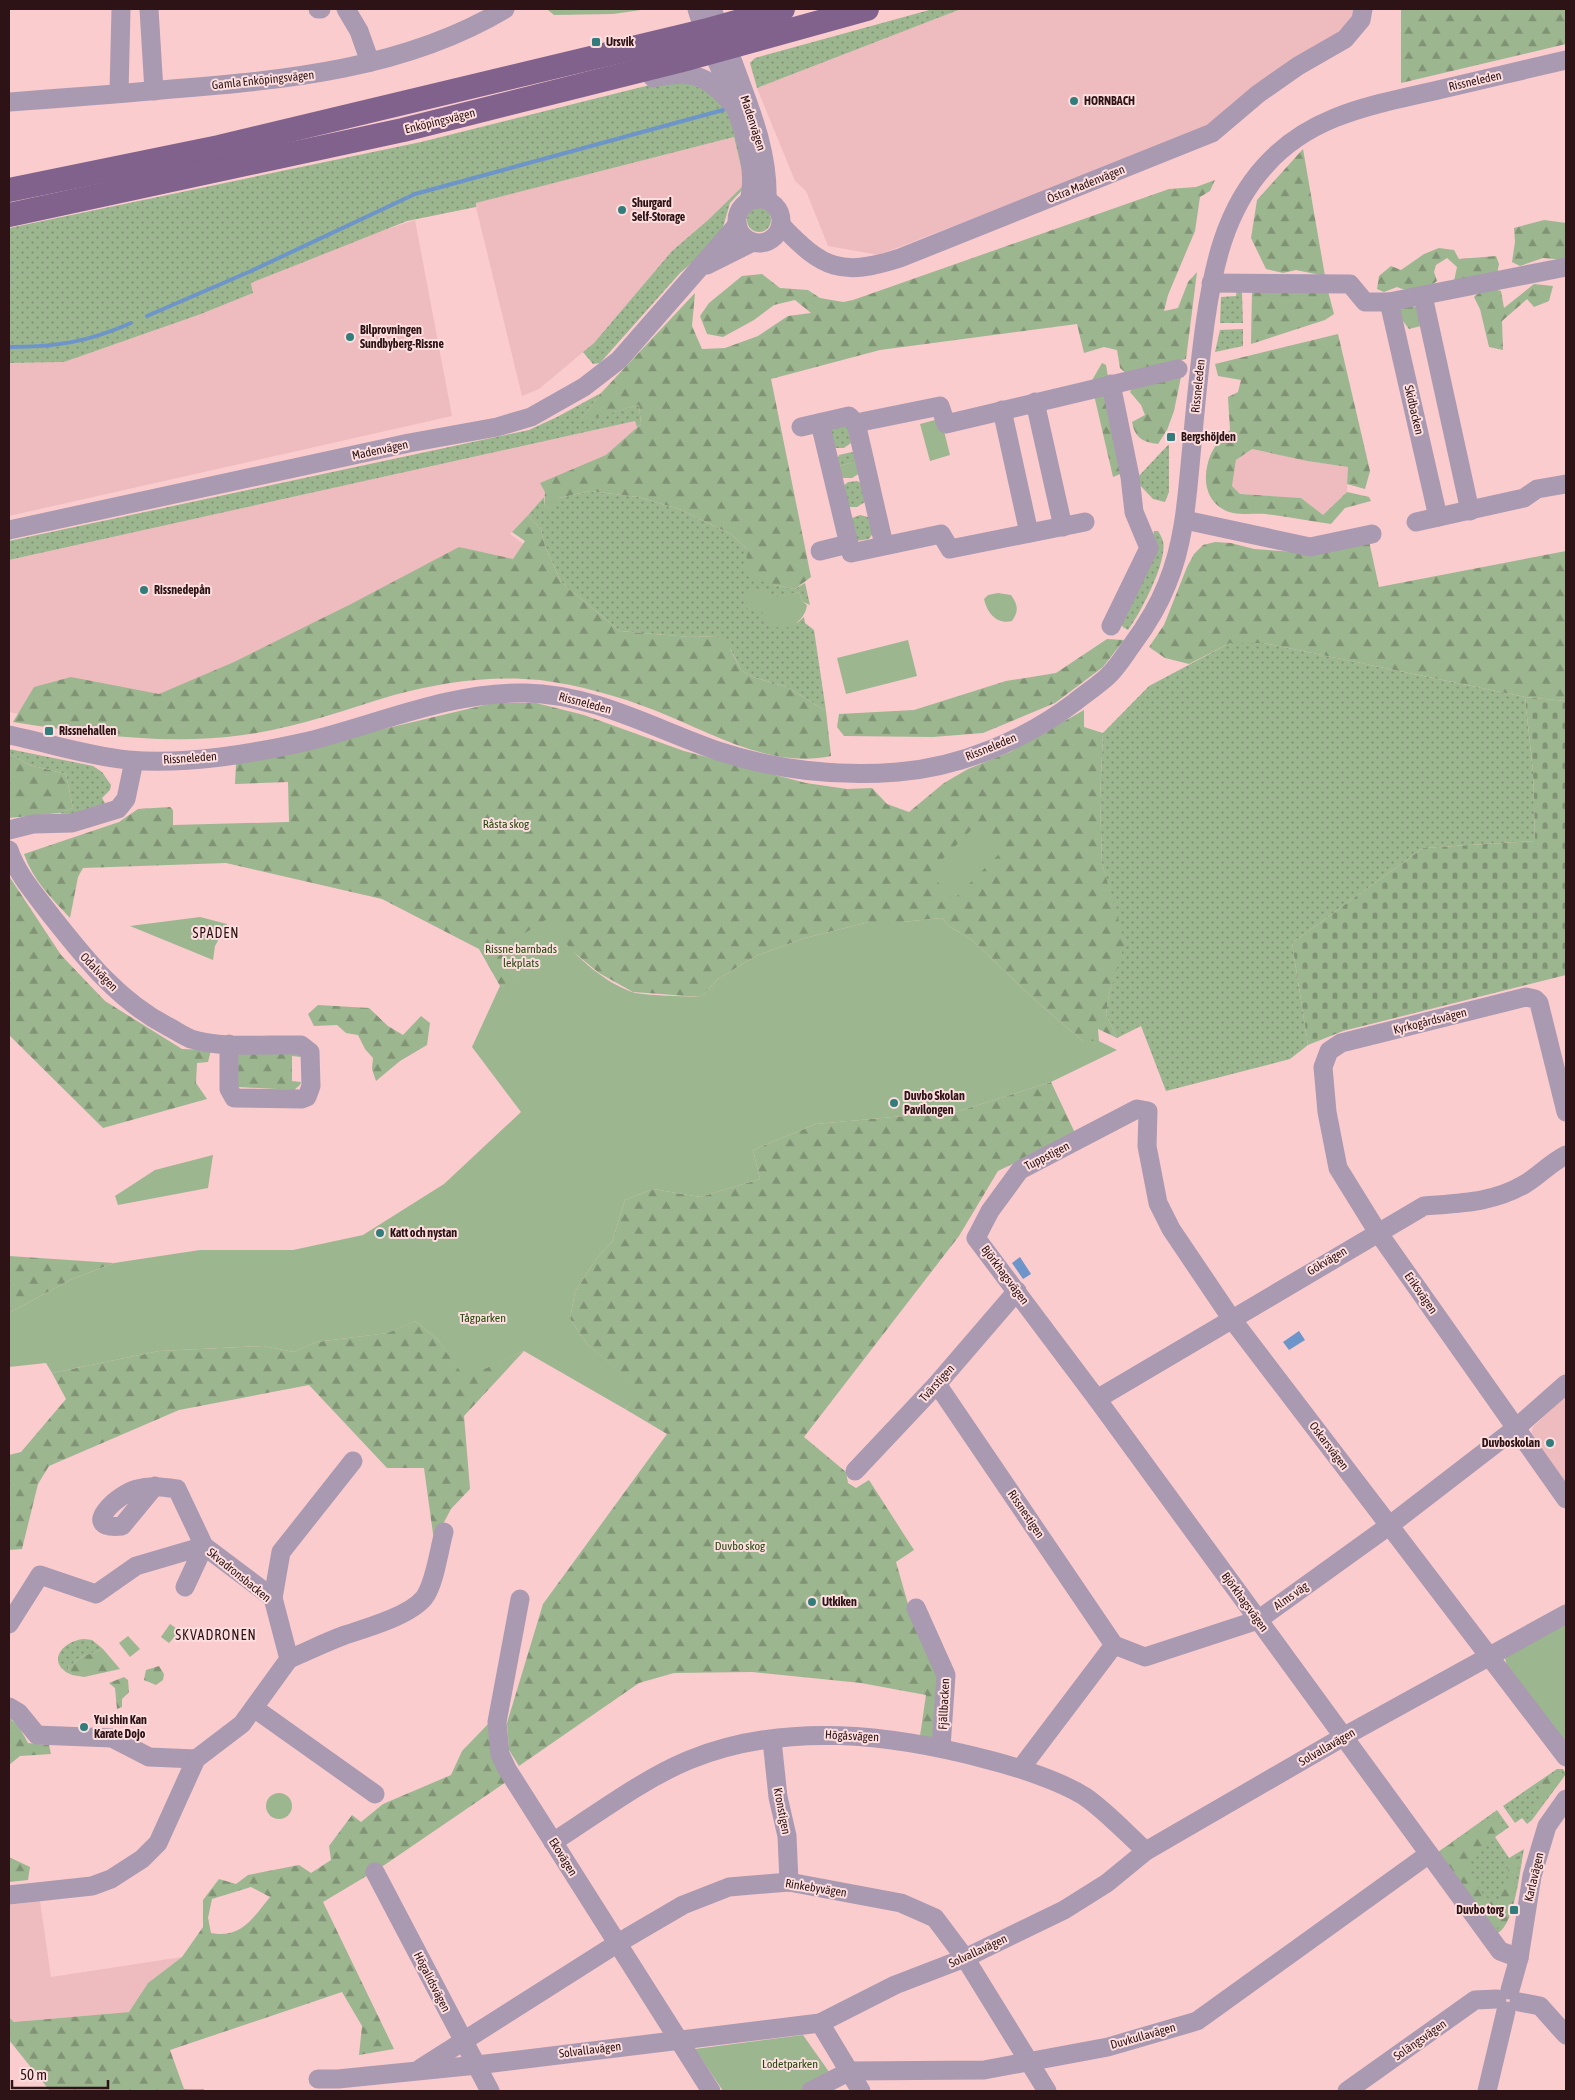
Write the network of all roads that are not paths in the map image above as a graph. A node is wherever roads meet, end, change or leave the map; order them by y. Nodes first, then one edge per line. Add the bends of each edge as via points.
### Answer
1 (121, 9) edge
2 (149, 9) edge
3 (346, 9) edge
4 (505, 9) edge
5 (783, 9) edge
6 (867, 9) edge
7 (1363, 9) edge
8 (712, 29) edge
9 (1566, 60) edge
10 (370, 62) junction
11 (154, 91) junction
12 (119, 93) junction
13 (9, 102) edge
14 (505, 106) junction
15 (736, 107) junction
16 (9, 190) edge
17 (767, 200) junction
18 (748, 201) junction
19 (9, 215) edge
20 (737, 225) junction
21 (781, 225) junction
22 (753, 242) junction
23 (699, 270) junction
24 (1566, 270) edge
25 (1211, 283) junction
26 (1423, 296) junction
27 (1389, 302) junction
28 (1178, 369) dead end
29 (1111, 384) junction
30 (1035, 402) junction
31 (1002, 410) junction
32 (820, 423) junction
33 (856, 423) junction
34 (801, 427) dead end
35 (1566, 484) edge
36 (1470, 511) junction
37 (1438, 518) junction
38 (1184, 520) junction
39 (1085, 522) dead end
40 (1416, 522) dead end
41 (1063, 527) junction
42 (9, 530) edge
43 (1029, 533) junction
44 (1372, 534) dead end
45 (848, 544) junction
46 (884, 546) junction
47 (820, 551) dead end
48 (1111, 626) dead end
49 (9, 735) edge
50 (134, 760) junction
51 (9, 830) edge
52 (9, 850) edge
53 (229, 1044) junction
54 (1323, 1067) joint
55 (1562, 1072) edge
56 (1148, 1111) joint
57 (1566, 1112) edge
58 (1566, 1155) edge
59 (1377, 1232) junction
60 (976, 1238) joint
61 (1017, 1292) junction
62 (1232, 1318) junction
63 (937, 1384) junction
64 (1566, 1384) edge
65 (1097, 1398) junction
66 (1516, 1428) junction
67 (353, 1461) dead end
68 (855, 1471) dead end
69 (155, 1486) dead end
70 (1566, 1499) edge
71 (1390, 1525) junction
72 (444, 1532) dead end
73 (204, 1546) junction
74 (185, 1587) dead end
75 (273, 1598) junction
76 (520, 1599) dead end
77 (916, 1608) dead end
78 (1566, 1614) edge
79 (1258, 1620) junction
80 (9, 1624) edge
81 (1114, 1645) junction
82 (1490, 1655) junction
83 (289, 1659) junction
84 (9, 1707) edge
85 (254, 1708) junction
86 (1343, 1737) junction
87 (772, 1740) junction
88 (941, 1747) junction
89 (1566, 1757) edge
90 (196, 1759) junction
91 (1021, 1768) junction
92 (375, 1794) dead end
93 (1566, 1799) edge
94 (554, 1842) junction
95 (1146, 1851) junction
96 (1429, 1854) junction
97 (375, 1872) dead end
98 (789, 1882) junction
99 (9, 1895) edge
100 (618, 1943) junction
101 (965, 1958) junction
102 (1519, 1958) junction
103 (1508, 2001) junction
104 (820, 2023) junction
105 (1566, 2035) edge
106 (678, 2039) junction
107 (463, 2043) junction
108 (1028, 2061) junction
109 (477, 2065) junction
110 (418, 2070) junction
111 (850, 2071) junction
112 (318, 2079) dead end
113 (490, 2091) edge
114 (711, 2091) edge
115 (811, 2091) edge
116 (861, 2091) edge
117 (1047, 2091) edge
118 (1347, 2091) edge
119 (1487, 2091) edge

1 - 12 street
2 - 11 street
3 - 10 street via 359,31
4 - 10 street, Gamla Enköpingsvägen via 448,38
5 - 8 main road, Enköpingsvägen
6 - 8 main road, Enköpingsvägen
7 - 21 street, Östra Madenvägen via 1361,20 1344,39 1266,88 1212,132 900,258 858,268 826,264
8 - 14 main road, Enköpingsvägen
8 - 15 street, Madenvägen
8 - 16 main road, Enköpingsvägen via 219,147
8 - 17 street, Madenvägen via 761,138 768,180
9 - 25 street, Rissneleden via 1344,112 1298,137 1266,164 1243,195 1223,236
10 - 11 street, Gamla Enköpingsvägen via 271,81
11 - 12 street, Gamla Enköpingsvägen
12 - 13 street, Gamla Enköpingsvägen
14 - 15 street via 547,106 675,73 709,80
14 - 19 main road, Enköpingsvägen
15 - 18 street, Madenvägen via 751,166 752,191
17 - 18 street
17 - 21 street via 779,210
18 - 20 street via 738,212
20 - 22 street via 740,233
20 - 23 street, Madenvägen
21 - 22 street via 773,238 761,243
22 - 23 street, Madenvägen
23 - 42 street, Madenvägen via 619,360 584,386 531,417 497,427
24 - 26 street
25 - 27 street via 1350,284 1366,302
25 - 38 street, Rissneleden
26 - 27 street
26 - 36 street
27 - 37 street, Skidbacken
28 - 29 street
29 - 30 street
29 - 48 street via 1134,512 1149,548
30 - 31 street
30 - 41 street
31 - 33 street via 946,424 940,406
31 - 43 street
32 - 33 street via 850,416
32 - 34 street
32 - 45 street
33 - 46 street
35 - 36 street via 1537,489 1524,498
36 - 37 street
37 - 40 street
38 - 44 street via 1310,547
38 - 50 street, Rissneleden via 1169,580 1151,619 1111,674 1056,716 1002,745 950,763 902,772 862,774 787,768 724,753 586,702 524,693 474,695 421,706 313,740 264,750 198,759
39 - 41 street
41 - 43 street
43 - 46 street via 950,549 941,534
45 - 46 street via 851,553
45 - 47 street
49 - 50 street, Rissneleden
50 - 51 street via 126,799 118,809 72,822 33,824
52 - 53 street, Odalvägen via 26,884 93,968 114,988 154,1019 190,1038
53 - 53 street, Odalvägen via 301,1045 310,1052 311,1086 307,1097 234,1098 228,1088
54 - 55 street, Kyrkogårdsvägen via 1329,1051 1342,1043 1526,997 1539,1003
54 - 59 street, Eriksvägen via 1327,1112 1338,1168
55 - 57 street
56 - 60 street, Tuppstigen via 1138,1109 1020,1170 990,1211
56 - 62 street, Oskarsvägen via 1147,1146 1158,1203 1171,1229
58 - 59 street, Gökvägen via 1506,1195 1483,1201 1424,1206
59 - 62 street, Gökvägen
59 - 66 street, Eriksvägen
60 - 61 street, Björkhagsvägen
61 - 63 street, Tvärstigen
61 - 65 street, Björkhagsvägen
62 - 65 street, Gökvägen
62 - 71 street, Oskarsvägen
63 - 68 street, Tvärstigen
63 - 81 street, Rissnestigen
64 - 66 street, Alms väg
65 - 79 street, Björkhagsvägen
66 - 70 street, Eriksvägen
66 - 71 street, Alms väg
67 - 75 street via 281,1552
69 - 73 street via 177,1489
71 - 79 street, Alms väg
71 - 82 street, Oskarsvägen
72 - 83 street via 430,1587 424,1598 366,1630
73 - 74 street
73 - 75 street, Skvadronsbacken
73 - 80 street, Skvadronsbacken via 136,1566 96,1594 40,1575
75 - 83 street, Skvadronsbacken
76 - 94 street, Ekovägen via 497,1722 498,1742 508,1769
77 - 88 street, Fjällbacken via 946,1675
78 - 82 street, Solvallavägen
79 - 81 street, Alms väg via 1144,1657
79 - 86 street, Björkhagsvägen
81 - 91 street
82 - 86 street, Solvallavägen
82 - 89 street, Oskarsvägen
83 - 85 street
84 - 90 street via 19,1713 37,1734 112,1738 149,1756
85 - 90 street via 242,1724
85 - 92 street
86 - 95 street, Solvallavägen
86 - 96 street, Björkhagsvägen
87 - 88 street, Högåsvägen via 847,1735
87 - 94 street, Högåsvägen via 708,1754 676,1766
87 - 98 street, Kronstigen via 778,1797 787,1836
88 - 91 street, Högåsvägen
90 - 99 street via 158,1843 142,1859 111,1879 92,1886
91 - 95 street, Högåsvägen via 1084,1796
93 - 102 street, Karlavägen via 1548,1826 1532,1876
94 - 100 street, Ekovägen
95 - 101 street, Solvallavägen via 1107,1883 1064,1910
96 - 102 street, Björkhagsvägen via 1500,1951
96 - 108 street, Duvkullavägen via 1197,2020 1108,2046
97 - 107 street, Högalidsvägen
98 - 100 street, Rinkebyvägen via 750,1884 708,1894
98 - 101 street, Rinkebyvägen via 901,1903 925,1912 944,1928
100 - 106 street, Ekovägen
100 - 107 street, Rinkebyvägen
101 - 104 street, Solvallavägen via 895,1985
101 - 108 street, Rinkebyvägen
102 - 103 street, Karlavägen
103 - 105 street via 1540,2006
103 - 118 street, Solängsvägen via 1476,2000
103 - 119 street, Karlavägen
104 - 106 street, Solvallavägen
104 - 111 street
106 - 109 street, Solvallavägen
106 - 114 street, Ekovägen
107 - 109 street, Högalidsvägen
107 - 110 street, Rinkebyvägen
108 - 111 street, Duvkullavägen via 984,2070
108 - 117 street, Rinkebyvägen
109 - 110 street, Solvallavägen
109 - 113 street, Högalidsvägen
110 - 112 street, Solvallavägen
111 - 115 street, Duvkullavägen
111 - 116 street

